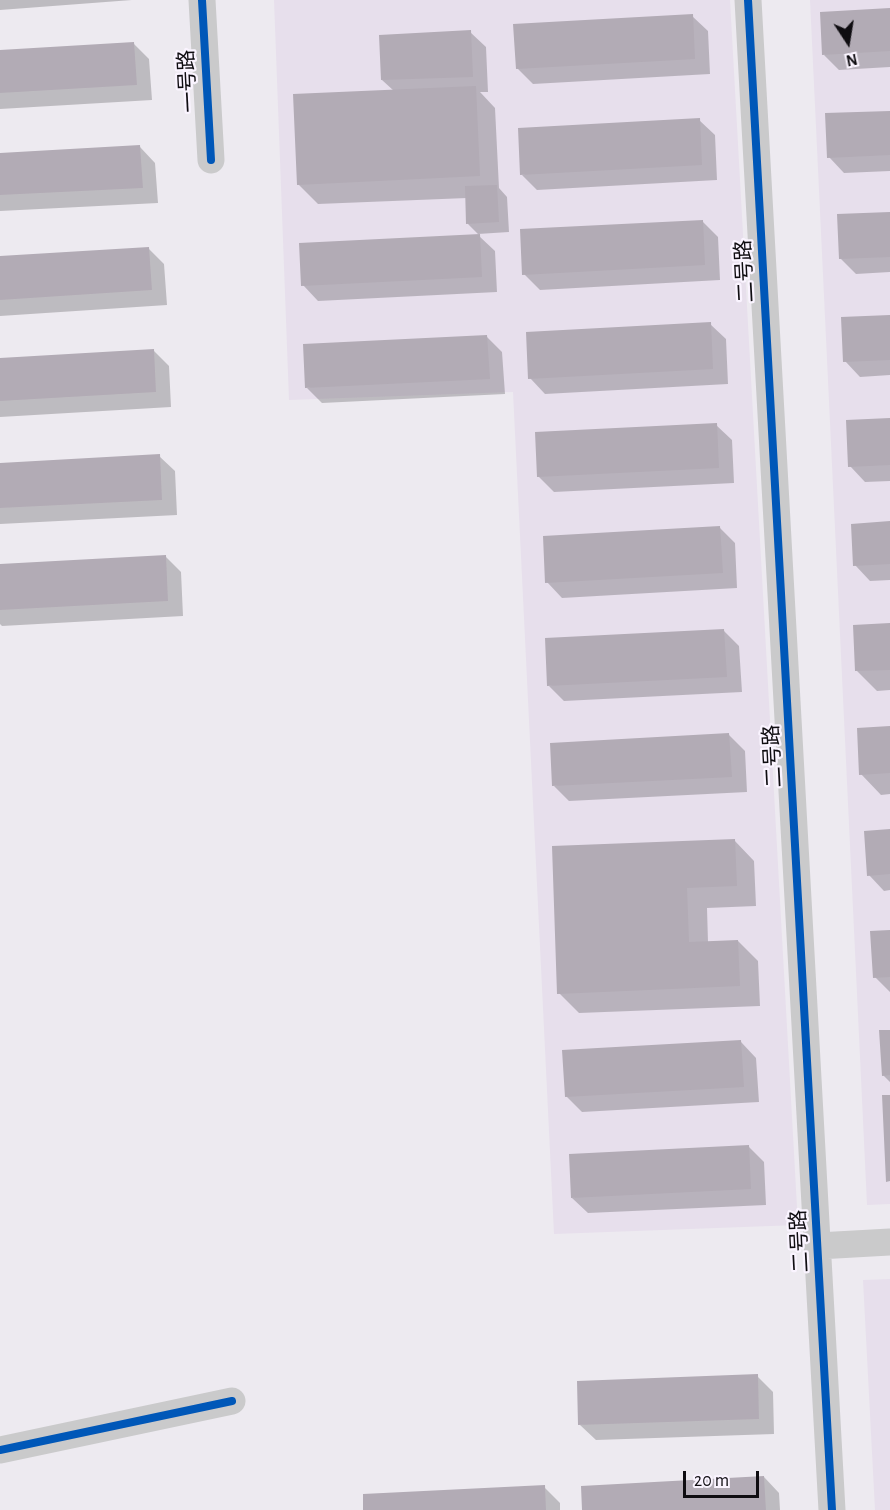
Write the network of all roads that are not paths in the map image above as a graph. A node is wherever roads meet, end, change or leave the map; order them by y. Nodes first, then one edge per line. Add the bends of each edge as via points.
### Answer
1 (202, 0) edge
2 (748, 0) edge
3 (211, 160) dead end
4 (890, 1242) edge
5 (818, 1246) junction
6 (232, 1401) dead end
7 (0, 1450) edge
8 (832, 1510) edge

1 - 3 street, 一号路
2 - 5 street, 二号路
4 - 5 street
5 - 8 street, 二号路
6 - 7 street

